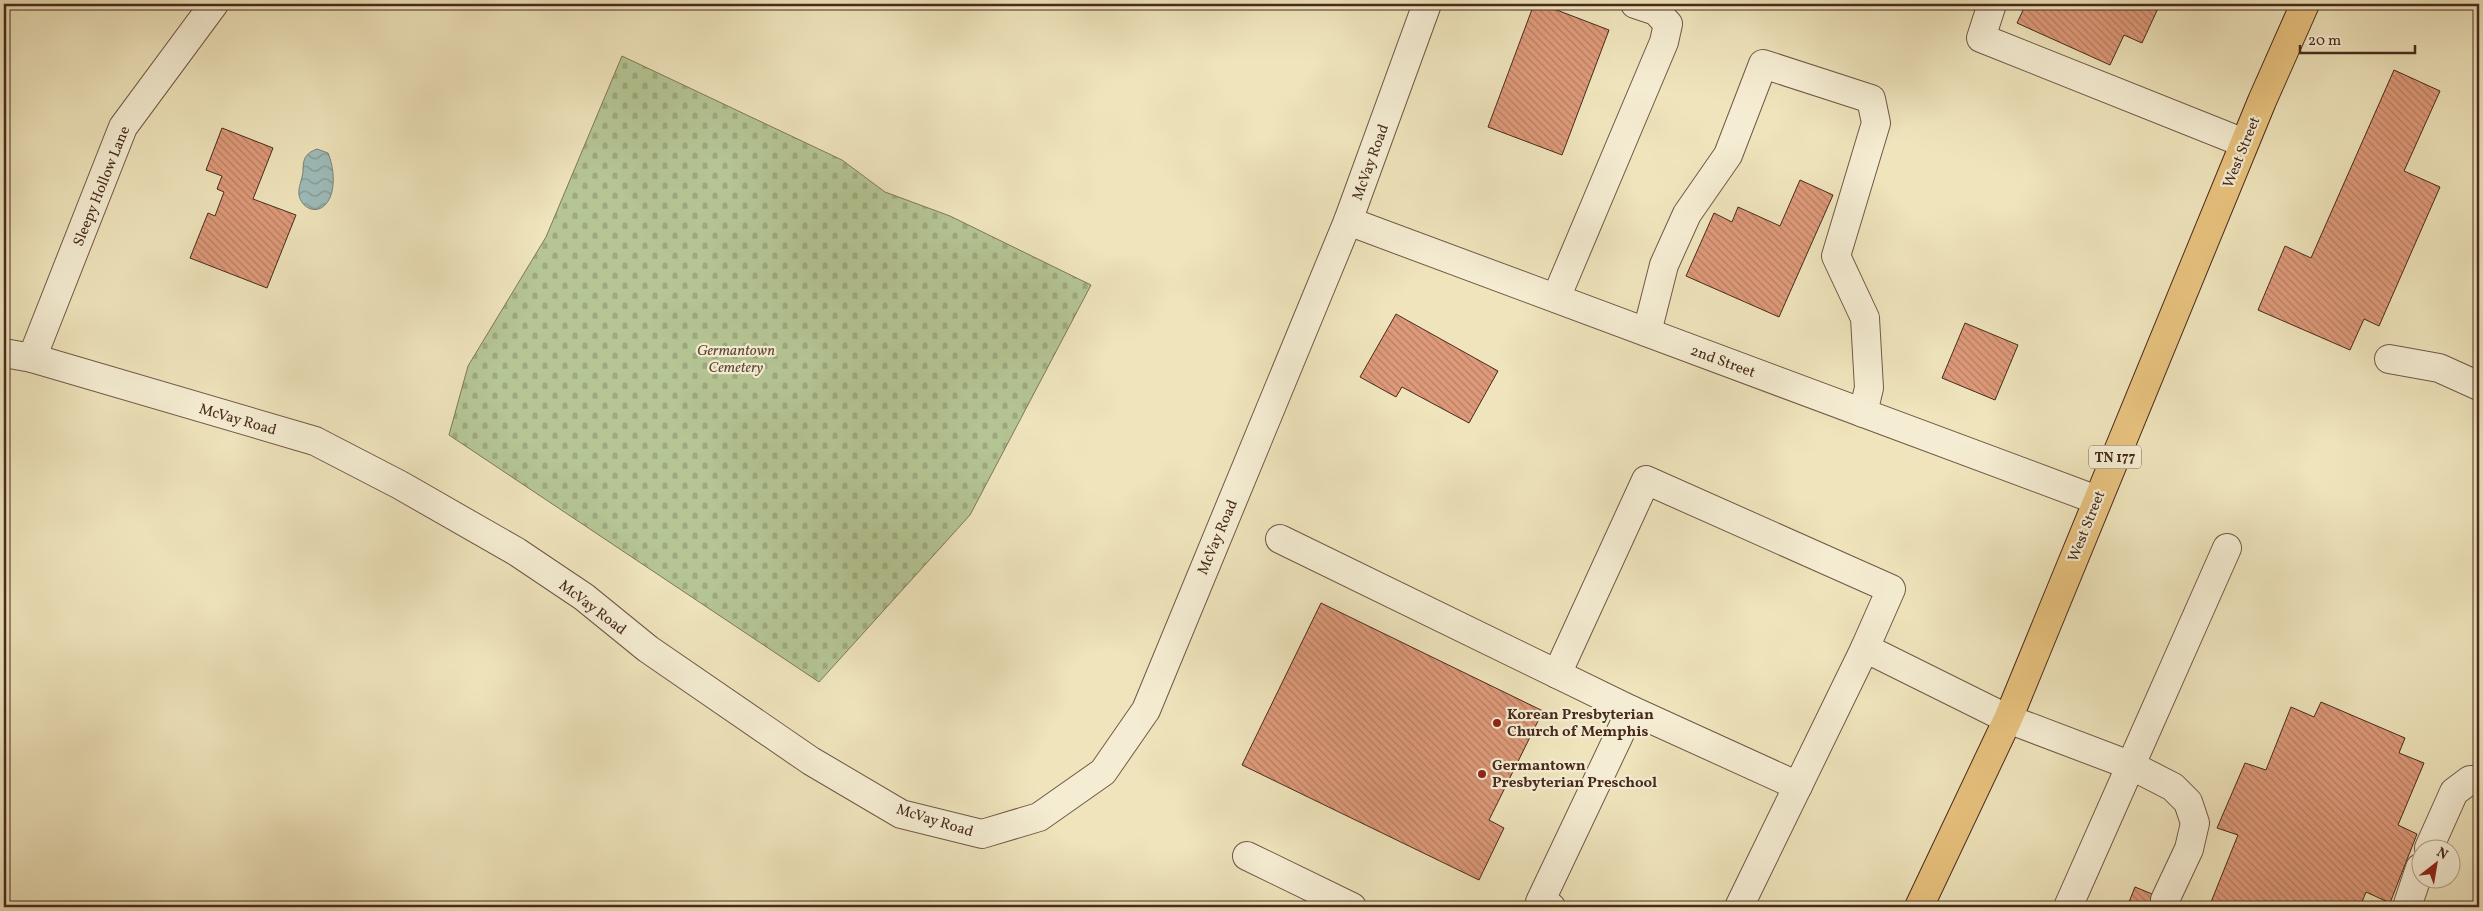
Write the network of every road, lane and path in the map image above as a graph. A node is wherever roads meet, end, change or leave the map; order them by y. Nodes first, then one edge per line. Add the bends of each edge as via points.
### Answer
1 (214, 4) edge
2 (1426, 4) edge
3 (1635, 4) edge
4 (1992, 4) edge
5 (2305, 4) edge
6 (2244, 143) junction
7 (1348, 221) junction
8 (1556, 298) junction
9 (1647, 332) junction
10 (4, 354) edge
11 (32, 358) junction
12 (2389, 359) dead end
13 (2479, 386) edge
14 (1863, 413) junction
15 (2097, 500) junction
16 (1280, 539) dead end
17 (2227, 548) dead end
18 (1865, 648) junction
19 (1557, 674) junction
20 (1631, 710) junction
21 (2008, 719) junction
22 (2132, 766) junction
23 (2479, 781) edge
24 (1798, 786) junction
25 (2433, 838) edge
26 (1247, 856) dead end
27 (2413, 888) edge
28 (2165, 900) dead end
29 (1543, 905) edge
30 (1352, 907) edge
31 (1739, 907) edge
32 (1919, 907) edge
33 (2068, 907) edge
34 (2407, 907) edge

1 - 11 street, Sleepy Hollow Lane via 123,127
2 - 7 street, McVay Road
3 - 8 street via 1656,11 1668,24 1664,42
4 - 6 street via 1981,38
5 - 6 main road, West Street / TN 177
6 - 15 main road, West Street / TN 177
7 - 8 street, 2nd Street
7 - 11 street, McVay Road via 1146,710 1103,772 1039,817 982,834 901,814 819,766 648,649 584,597 517,552 315,441
8 - 9 street, 2nd Street
9 - 14 street, 2nd Street
9 - 14 street via 1664,265 1687,214 1728,155 1763,64 1871,99 1876,123 1836,256 1866,318 1869,388
10 - 11 street, McVay Road
12 - 13 street via 2439,368
14 - 15 street, 2nd Street
15 - 21 main road, West Street / TN 177
16 - 19 street
17 - 22 street
18 - 19 street via 1891,589 1646,480
18 - 21 street
18 - 24 street
19 - 20 street
20 - 24 street
20 - 29 street
21 - 22 street
21 - 32 main road, West Street / TN 177
22 - 28 street via 2173,787 2188,802 2195,823 2189,849
22 - 33 street
23 - 25 street via 2470,780 2454,792
24 - 31 street
26 - 30 street
27 - 34 street

